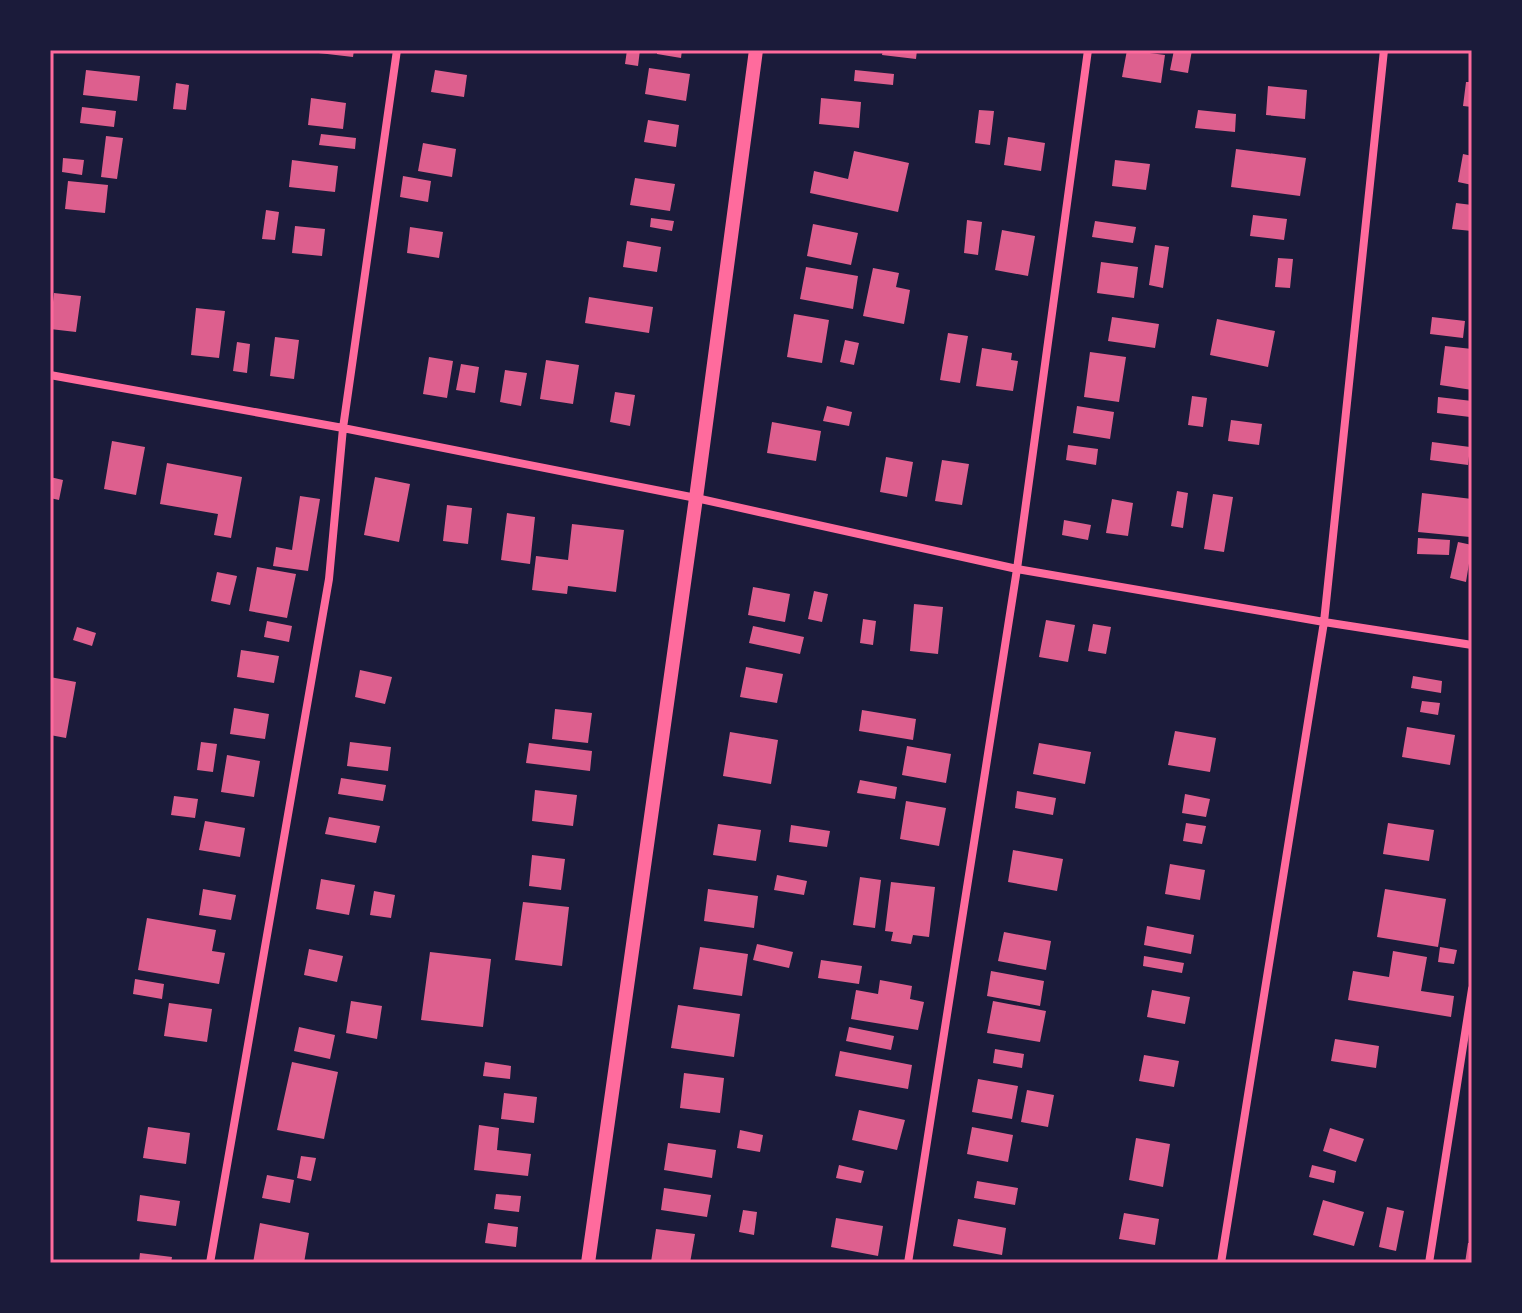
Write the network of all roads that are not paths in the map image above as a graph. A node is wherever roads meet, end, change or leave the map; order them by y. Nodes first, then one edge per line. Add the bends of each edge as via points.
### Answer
1 (397, 50) edge
2 (756, 50) edge
3 (1088, 50) edge
4 (1384, 50) edge
5 (50, 375) edge
6 (343, 428) junction
7 (696, 498) junction
8 (1017, 569) junction
9 (1324, 622) junction
10 (1472, 645) edge
11 (1472, 989) edge
12 (210, 1263) edge
13 (588, 1263) edge
14 (908, 1263) edge
15 (1221, 1263) edge
16 (1429, 1263) edge

1 - 6 street
2 - 7 street
3 - 8 street
4 - 9 street
5 - 6 street
6 - 7 street
6 - 12 street via 329,579
7 - 8 street
7 - 13 street
8 - 9 street
8 - 14 street
9 - 10 street
9 - 15 street
11 - 16 street

